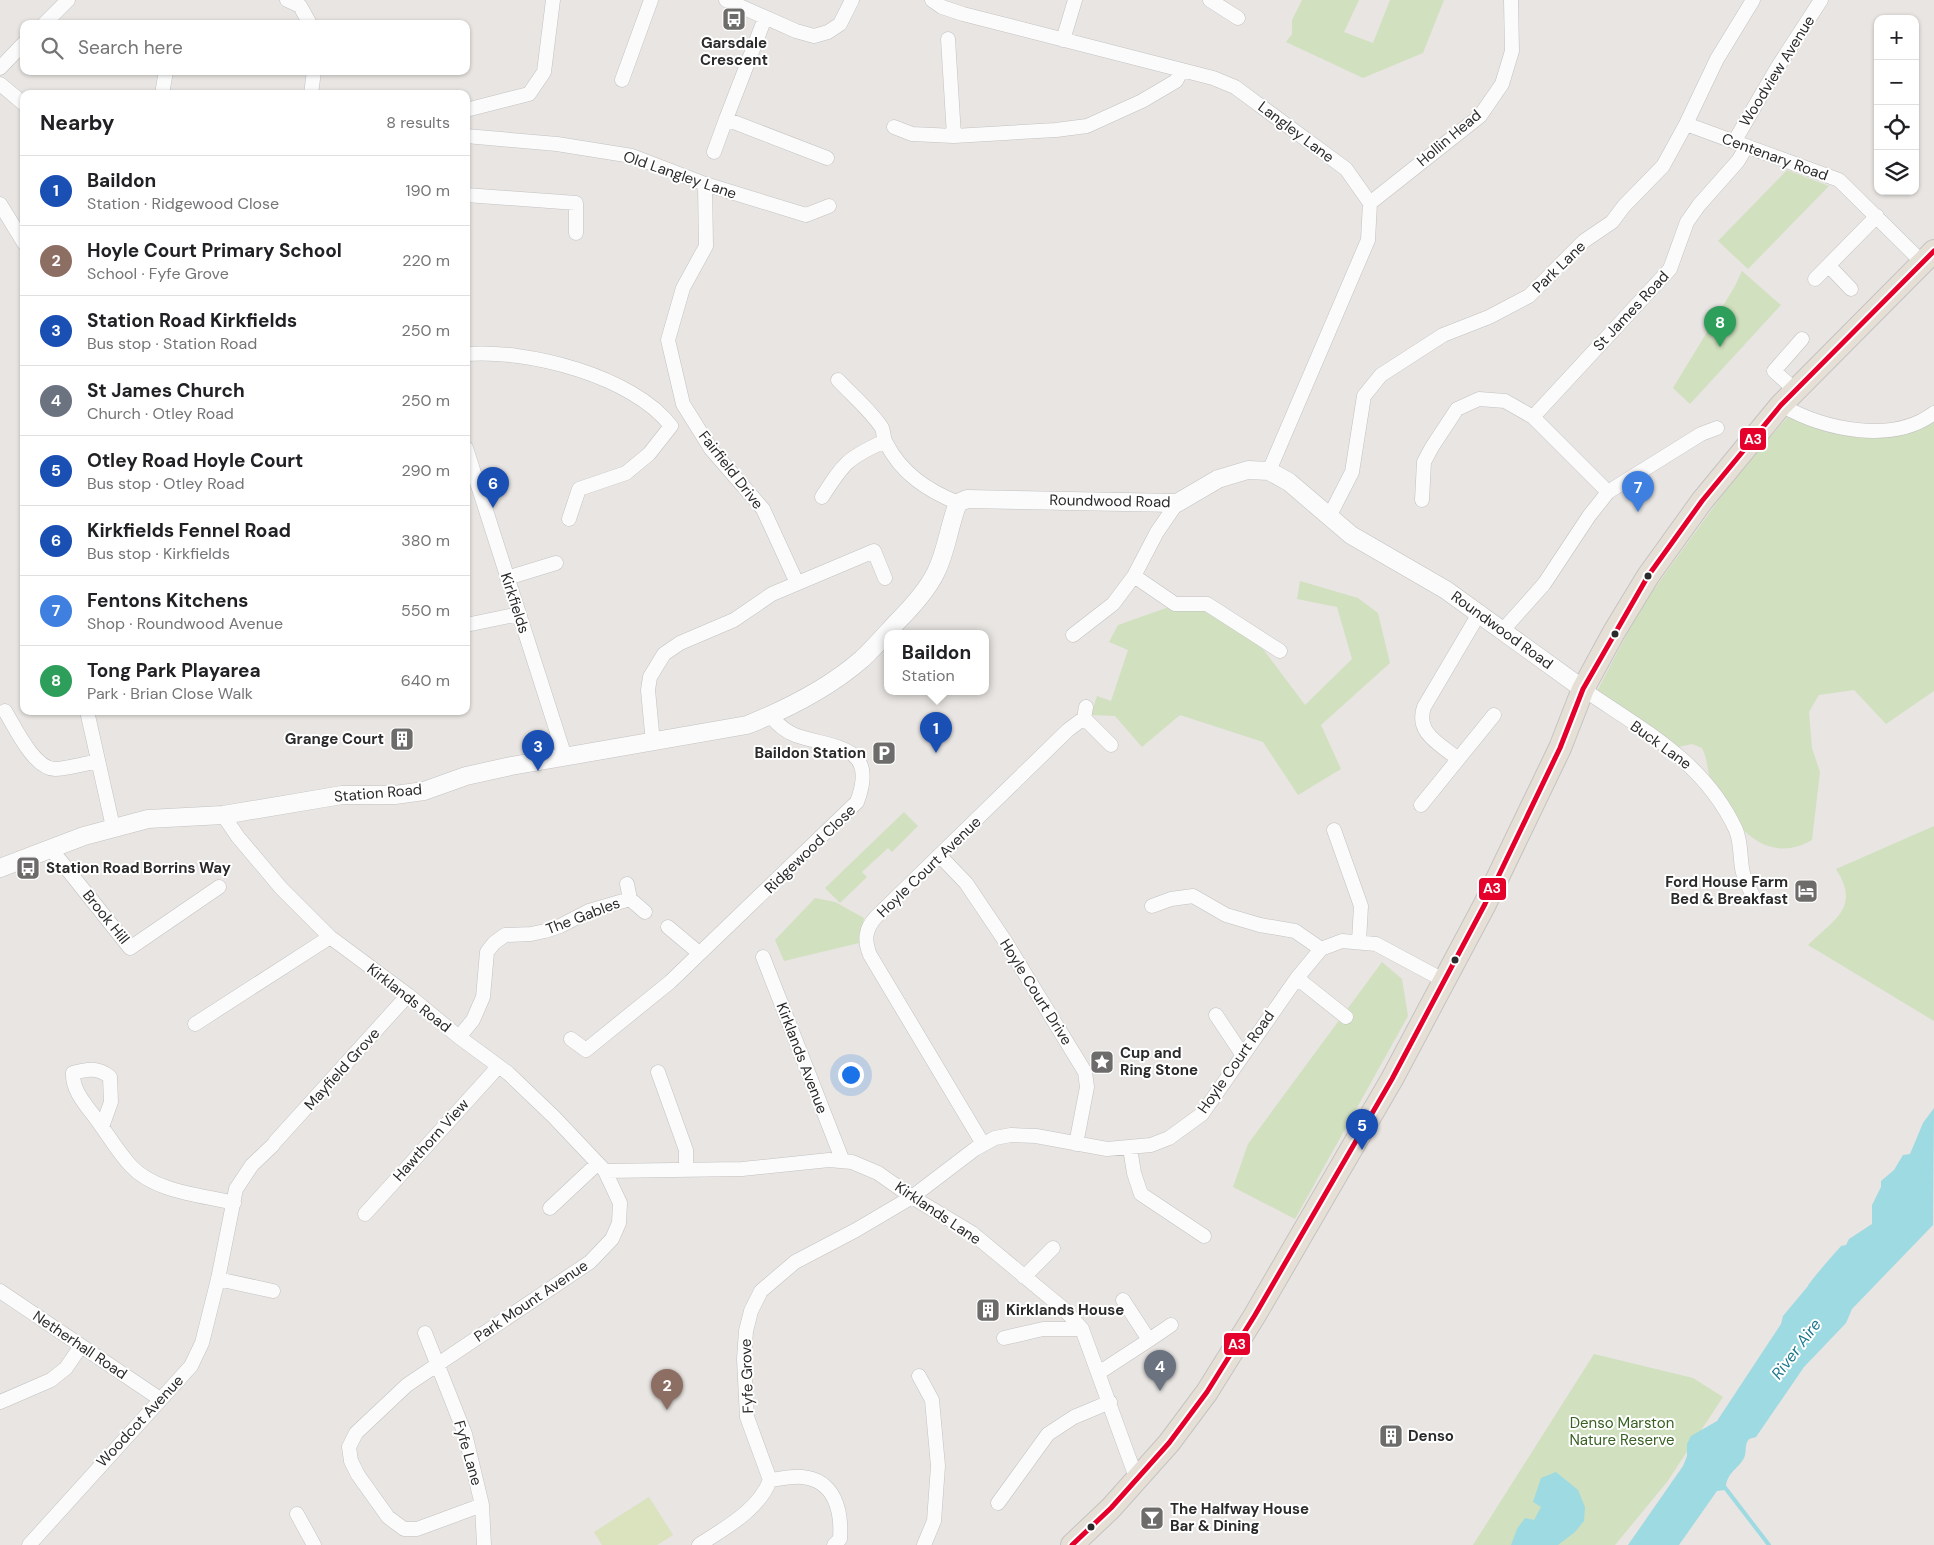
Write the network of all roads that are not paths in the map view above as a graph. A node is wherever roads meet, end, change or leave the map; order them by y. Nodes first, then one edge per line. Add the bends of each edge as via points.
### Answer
1 (68, 0) edge
2 (287, 0) edge
3 (553, 0) edge
4 (651, 0) edge
5 (726, 0) edge
6 (852, 0) edge
7 (932, 0) edge
8 (1075, 0) edge
9 (1210, 0) edge
10 (1511, 0) edge
11 (1753, 0) edge
12 (1821, 0) edge
13 (302, 3) edge
14 (765, 18) junction
15 (1238, 18) dead end
16 (48, 20) edge
17 (308, 20) edge
18 (948, 39) dead end
19 (1063, 40) junction
20 (20, 47) edge
21 (0, 68) edge
22 (1182, 70) junction
23 (165, 75) edge
24 (313, 75) edge
25 (622, 80) dead end
26 (0, 84) edge
27 (163, 90) edge
28 (311, 90) edge
29 (20, 101) edge
30 (470, 109) edge
31 (726, 119) junction
32 (1686, 124) junction
33 (894, 127) dead end
34 (470, 136) edge
35 (954, 136) junction
36 (1741, 144) junction
37 (714, 152) dead end
38 (827, 158) dead end
39 (705, 184) junction
40 (470, 195) edge
41 (1370, 203) junction
42 (0, 204) edge
43 (829, 206) dead end
44 (1877, 216) junction
45 (576, 233) dead end
46 (20, 236) edge
47 (1928, 257) edge
48 (1829, 266) junction
49 (1814, 280) dead end
50 (1851, 289) dead end
51 (1802, 338) dead end
52 (470, 354) edge
53 (838, 380) dead end
54 (1788, 397) junction
55 (1934, 413) edge
56 (1533, 417) junction
57 (1717, 428) dead end
58 (885, 441) junction
59 (470, 461) edge
60 (1269, 471) junction
61 (1608, 492) junction
62 (822, 497) dead end
63 (1422, 500) dead end
64 (958, 503) junction
65 (1170, 503) junction
66 (1329, 517) junction
67 (569, 519) dead end
68 (556, 562) dead end
69 (1134, 576) junction
70 (507, 578) junction
71 (885, 578) dead end
72 (798, 582) junction
73 (1480, 612) junction
74 (519, 614) junction
75 (470, 624) edge
76 (888, 630) edge
77 (1503, 630) junction
78 (884, 635) edge
79 (1072, 635) dead end
80 (1280, 651) dead end
81 (1584, 690) junction
82 (5, 711) dead end
83 (88, 715) edge
84 (1494, 715) dead end
85 (770, 716) junction
86 (652, 743) junction
87 (1112, 745) dead end
88 (565, 757) junction
89 (1458, 759) junction
90 (98, 761) junction
91 (1421, 805) dead end
92 (223, 815) junction
93 (113, 827) junction
94 (1334, 830) dead end
95 (51, 849) junction
96 (940, 856) junction
97 (0, 867) edge
98 (628, 884) dead end
99 (219, 887) dead end
100 (1753, 896) dead end
101 (630, 899) junction
102 (1152, 906) dead end
103 (645, 912) dead end
104 (668, 927) dead end
105 (330, 937) junction
106 (1359, 941) junction
107 (1321, 949) junction
108 (699, 953) junction
109 (763, 957) dead end
110 (1297, 978) junction
111 (1444, 981) junction
112 (408, 995) junction
113 (1216, 1015) dead end
114 (1346, 1017) dead end
115 (195, 1024) dead end
116 (459, 1038) junction
117 (571, 1039) dead end
118 (1242, 1054) junction
119 (498, 1067) junction
120 (658, 1072) dead end
121 (102, 1127) junction
122 (274, 1144) joint
123 (983, 1144) junction
124 (1076, 1144) junction
125 (1130, 1148) junction
126 (842, 1159) junction
127 (601, 1168) junction
128 (686, 1170) junction
129 (912, 1196) junction
130 (234, 1203) junction
131 (550, 1208) dead end
132 (365, 1215) dead end
133 (1204, 1236) dead end
134 (1053, 1248) dead end
135 (1024, 1277) junction
136 (218, 1279) junction
137 (0, 1291) edge
138 (273, 1291) dead end
139 (1123, 1300) dead end
140 (1171, 1325) dead end
141 (1082, 1329) junction
142 (425, 1333) dead end
143 (1004, 1338) dead end
144 (1149, 1340) junction
145 (81, 1346) junction
146 (436, 1366) junction
147 (1100, 1372) junction
148 (919, 1376) dead end
149 (160, 1399) junction
150 (0, 1402) edge
151 (1110, 1402) junction
152 (770, 1480) junction
153 (1137, 1480) junction
154 (998, 1503) dead end
155 (482, 1505) junction
156 (296, 1514) dead end
157 (29, 1545) edge
158 (314, 1545) edge
159 (484, 1545) edge
160 (699, 1545) edge
161 (834, 1545) edge
162 (924, 1545) edge
163 (1072, 1545) edge

1 - 16 street
2 - 13 street
3 - 30 street via 544,72 529,94
4 - 25 street
5 - 14 street
6 - 14 street via 840,24 814,36
7 - 19 street, Langley Lane via 963,14
8 - 19 street
9 - 15 street
10 - 41 street, Hollin Head via 1512,51 1502,84 1480,116
11 - 32 street, Park Lane via 1717,59
12 - 36 street, Woodview Avenue via 1777,68
13 - 17 street
14 - 31 street
18 - 35 street
19 - 22 street, Langley Lane
20 - 21 street
22 - 35 street via 1176,81 1142,101 1087,126
22 - 41 street, Langley Lane via 1235,87 1346,169
23 - 27 street
24 - 28 street
26 - 29 street
31 - 37 street
31 - 38 street
32 - 36 street, Centenary Road
32 - 66 street, Park Lane via 1663,166 1612,222 1584,241 1529,296 1489,317 1443,335 1381,375 1364,396 1352,472
33 - 35 street via 912,134
34 - 39 street, Old Langley Lane via 557,144 632,156
36 - 44 street, Centenary Road via 1838,180
36 - 56 street, St James Road via 1738,161 1687,222 1670,269
39 - 43 street, Old Langley Lane via 806,215
39 - 72 street, Fairfield Drive via 706,246 681,296 668,340 683,404 711,449 763,509
40 - 45 street via 576,203
41 - 60 street via 1368,240
42 - 46 street
44 - 47 street, Centenary Road
44 - 48 street
47 - 54 main road
48 - 49 street
48 - 50 street
51 - 54 street via 1774,371
52 - 67 street via 541,360 608,380 662,415 671,426 649,454 626,473 579,489
53 - 58 street via 882,429
54 - 55 street via 1796,413 1858,430 1881,432 1906,428
54 - 81 main road via 1739,453 1658,562 1614,632
56 - 61 street
56 - 63 street via 1505,400 1479,399 1457,409 1424,462
57 - 61 street via 1693,439
58 - 62 street via 859,452 843,465
58 - 64 street via 900,466 913,479
59 - 70 street, Kirkfields
60 - 65 street, Roundwood Road via 1248,470 1218,479
60 - 66 street, Roundwood Road via 1289,482
61 - 77 street via 1544,584
64 - 65 street, Roundwood Road via 980,498
64 - 76 street, Station Road via 936,572
65 - 69 street
66 - 73 street, Roundwood Road via 1351,535
68 - 70 street
69 - 79 street via 1113,604
69 - 80 street via 1175,604 1207,604
70 - 74 street, Kirkfields
71 - 72 street via 874,551
72 - 86 street via 772,594 734,620 680,643 664,654 650,677 648,690
73 - 77 street, Roundwood Road
73 - 89 street via 1421,716 1427,734
74 - 75 street
74 - 88 street, Kirkfields
77 - 81 street, Roundwood Road
78 - 85 street, Station Road via 863,658 842,674
81 - 100 street, Buck Lane via 1688,763 1706,782 1738,836 1742,870
81 - 111 main road via 1485,904
82 - 90 street via 41,765 53,769
83 - 90 street
84 - 89 street
85 - 86 street, Station Road via 747,725
85 - 108 street, Ridgewood Close via 794,735 835,745 849,752 861,764 863,787 848,813
86 - 88 street, Station Road
87 - 96 street, Hoyle Court Avenue via 1085,712
88 - 92 street, Station Road via 466,776 424,791 396,795 342,795
89 - 91 street
90 - 93 street
92 - 93 street, Station Road via 148,819
92 - 105 street, Kirklands Road via 281,888
93 - 95 street, Station Road
94 - 106 street via 1361,906
95 - 97 street, Station Road
95 - 99 street, Brook Hill via 130,948
96 - 123 street, Hoyle Court Avenue via 872,922 866,942 870,955
96 - 124 street, Hoyle Court Drive via 966,884 994,925 1085,1072 1087,1087
98 - 101 street, The Gables
101 - 103 street, The Gables
101 - 116 street, The Gables via 589,911 545,931 505,935 494,943 487,952 483,998 473,1020
102 - 107 street via 1193,896 1226,916 1295,931
104 - 108 street
105 - 112 street, Kirklands Road
105 - 115 street
106 - 107 street via 1342,941
106 - 111 street via 1376,944
107 - 110 street, Hoyle Court Road
108 - 117 street, Ridgewood Close via 653,997 586,1050
109 - 126 street, Kirklands Avenue
110 - 114 street
110 - 118 street, Hoyle Court Road
111 - 153 main road via 1389,1084 1255,1315 1207,1392
112 - 116 street, Kirklands Road
112 - 122 street, Mayfield Grove
113 - 118 street
116 - 119 street, Kirklands Road
118 - 125 street, Hoyle Court Road via 1202,1114 1186,1128 1151,1145
119 - 127 street, Kirklands Road via 554,1117
119 - 132 street, Hawthorn View
120 - 128 street via 686,1150
121 - 121 street via 78,1093 68,1073 95,1070 110,1077 111,1102
121 - 130 street via 131,1166 146,1178 160,1185
122 - 130 street, Woodcot Avenue via 252,1165 236,1188
123 - 124 street, Hoyle Court Road via 1011,1135
123 - 129 street, Hoyle Court Road
124 - 125 street, Hoyle Court Road via 1107,1149
125 - 133 street via 1141,1194
126 - 128 street, Kirklands Lane via 742,1169
126 - 129 street, Kirklands Lane via 878,1173
127 - 128 street, Kirklands Lane
127 - 131 street
127 - 146 street, Park Mount Avenue via 620,1203 619,1223 612,1239 590,1262
129 - 135 street, Kirklands Lane via 972,1233
129 - 152 street, Fyfe Grove via 795,1262 761,1291 746,1331 746,1402 747,1417
130 - 136 street, Woodcot Avenue
134 - 135 street
135 - 141 street, Kirklands Lane via 1065,1310
136 - 138 street
136 - 149 street, Woodcot Avenue via 202,1343 191,1366
137 - 145 street, Netherhall Road
139 - 144 street
140 - 144 street
141 - 143 street via 1043,1329
141 - 147 street, Kirklands Lane
142 - 146 street, Fyfe Lane
144 - 147 street
145 - 149 street, Netherhall Road
145 - 150 street via 66,1368 51,1380
146 - 155 street, Fyfe Lane via 465,1434
146 - 155 street, Park Mount Avenue via 407,1386 356,1433 349,1447 351,1461 388,1517 404,1529 417,1529
147 - 151 street, Kirklands Lane
148 - 162 street via 932,1400 938,1466 934,1521
149 - 157 street, Woodcot Avenue
151 - 153 street, Kirklands Lane
151 - 154 street via 1074,1417 1048,1434
152 - 160 street via 765,1493 743,1514
152 - 161 street via 801,1477 816,1481 834,1495 841,1517 840,1539
153 - 163 main road
155 - 159 street, Fyfe Lane
156 - 158 street

